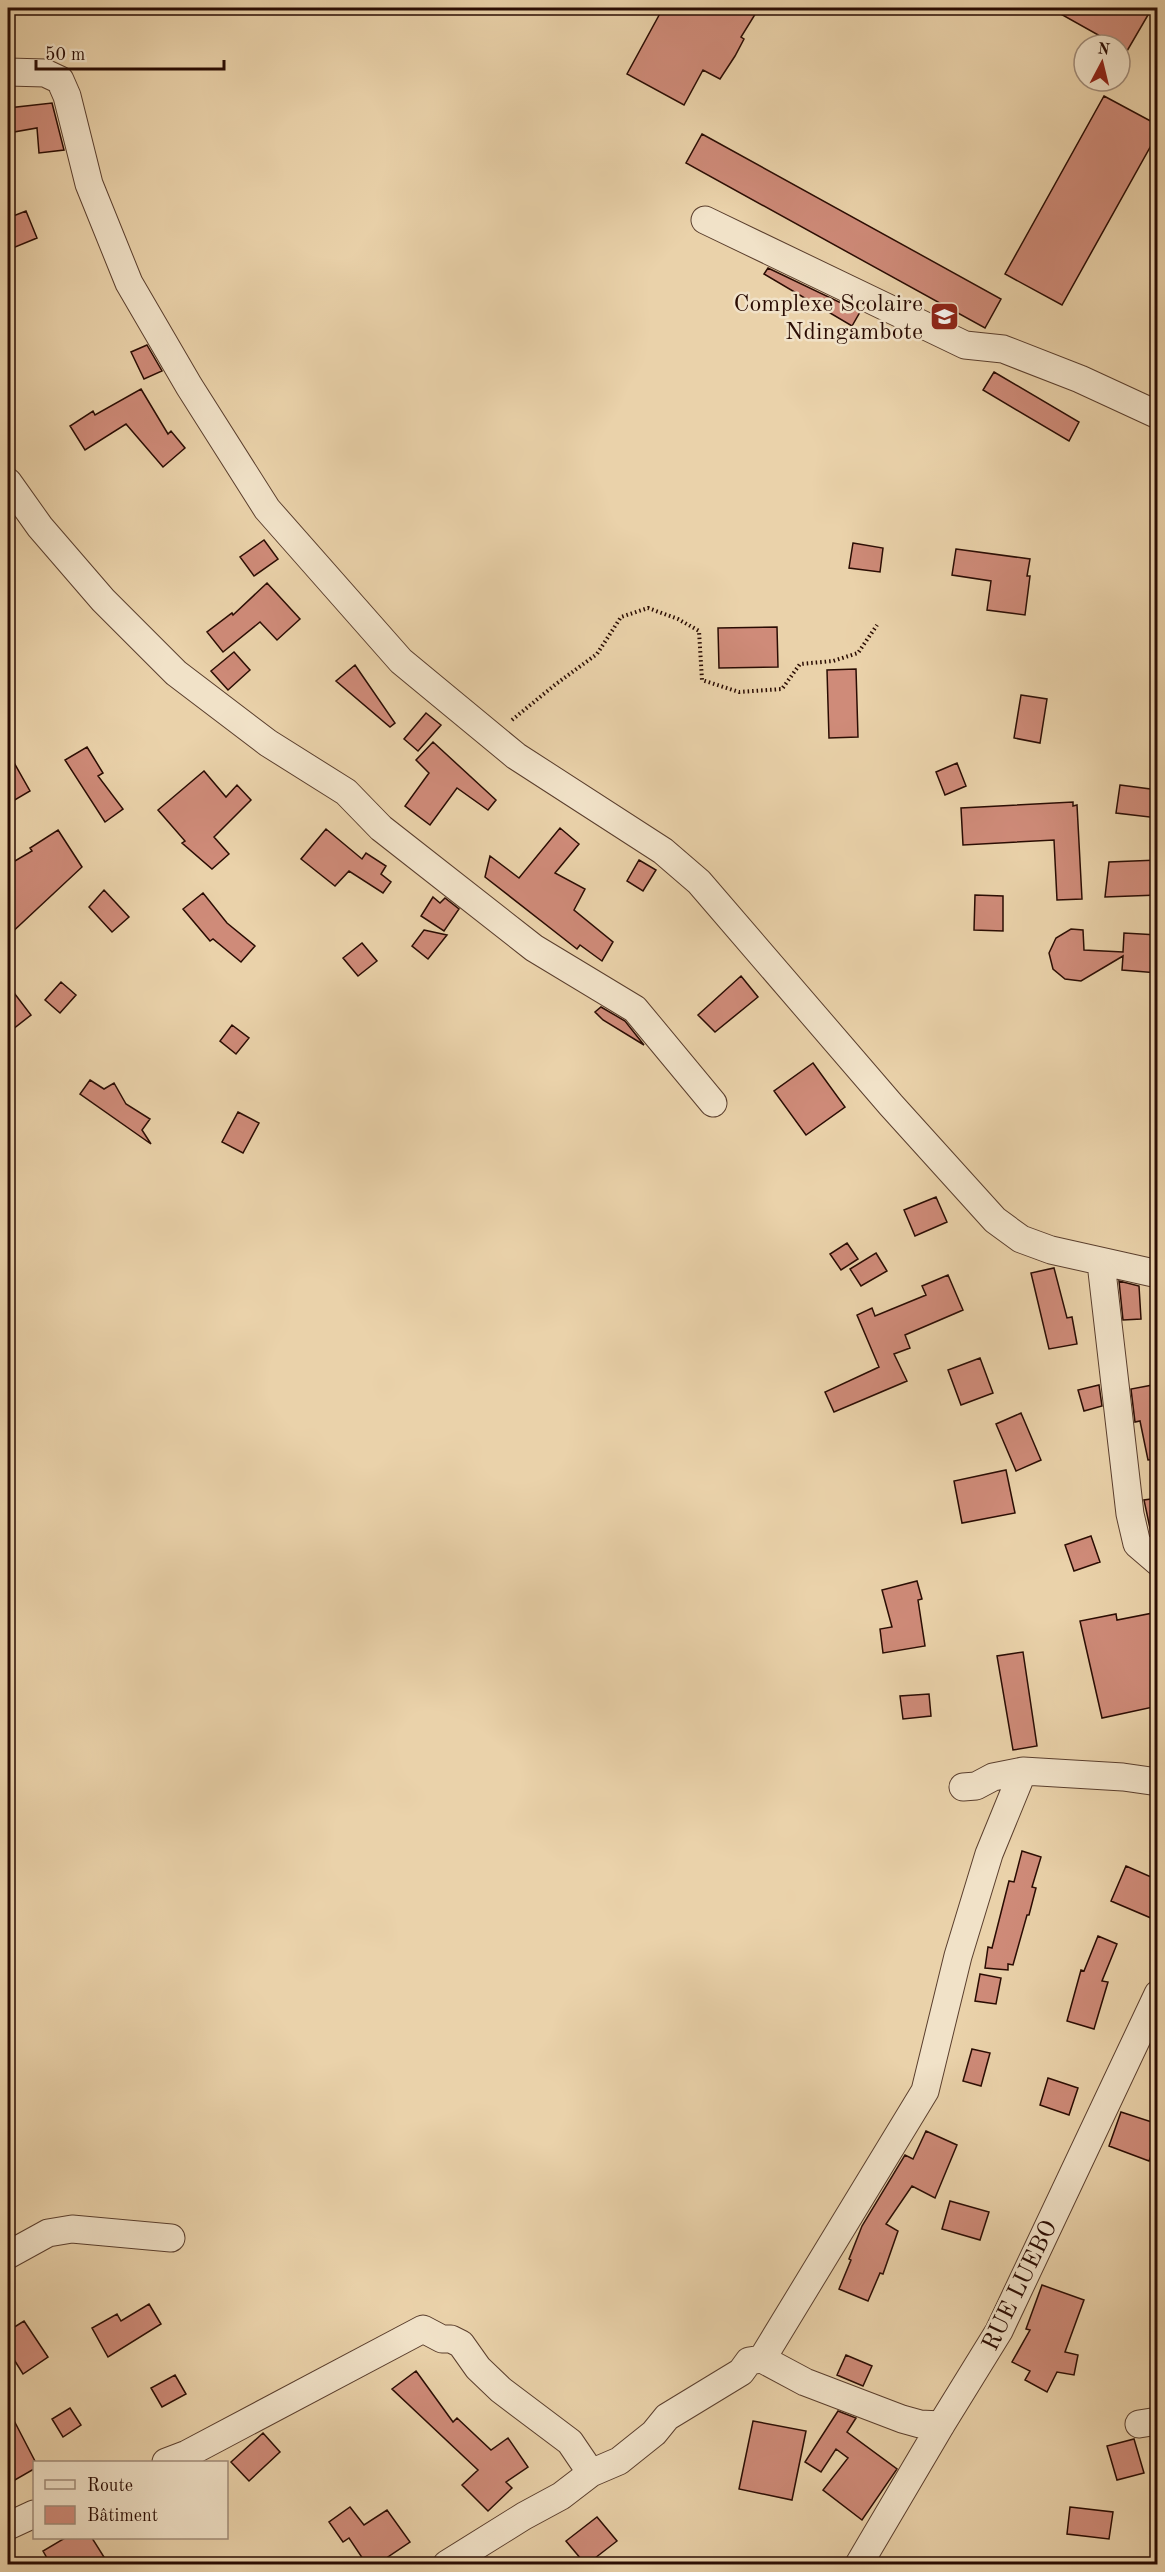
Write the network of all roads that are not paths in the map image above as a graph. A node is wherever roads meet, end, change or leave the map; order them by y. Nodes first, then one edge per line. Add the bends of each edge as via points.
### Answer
1 (8, 72) edge
2 (705, 220) dead end
3 (1158, 415) edge
4 (8, 482) edge
5 (713, 1103) dead end
6 (1101, 1263) junction
7 (1158, 1274) edge
8 (1158, 1563) edge
9 (1023, 1771) junction
10 (1158, 1782) edge
11 (963, 1786) dead end
12 (1158, 1994) edge
13 (171, 2238) dead end
14 (8, 2253) edge
15 (762, 2359) junction
16 (941, 2425) junction
17 (171, 2461) edge
18 (591, 2474) junction
19 (33, 2514) edge
20 (8, 2526) edge
21 (447, 2565) edge
22 (859, 2565) edge

1 - 6 street via 45,73 60,80 89,184 129,283 189,386 267,508 401,661 516,756 663,851 699,882 995,1220 1021,1239
2 - 3 street via 965,345 1003,349
4 - 5 street via 40,527 103,600 176,673 268,743 346,792 381,828 534,948 635,1009
6 - 7 street
6 - 8 street via 1130,1514 1137,1544
9 - 10 street
9 - 11 street via 993,1777 976,1786
9 - 15 street via 988,1854 925,2091
12 - 16 street, RUE LUEBO via 999,2331
13 - 14 street via 72,2229 48,2233
15 - 16 street via 805,2382 902,2420
15 - 18 street via 749,2361 741,2372 668,2417 619,2461
16 - 22 street, RUE LUEBO
17 - 18 street via 423,2329 461,2344 501,2390 570,2442
18 - 21 street
19 - 20 street

